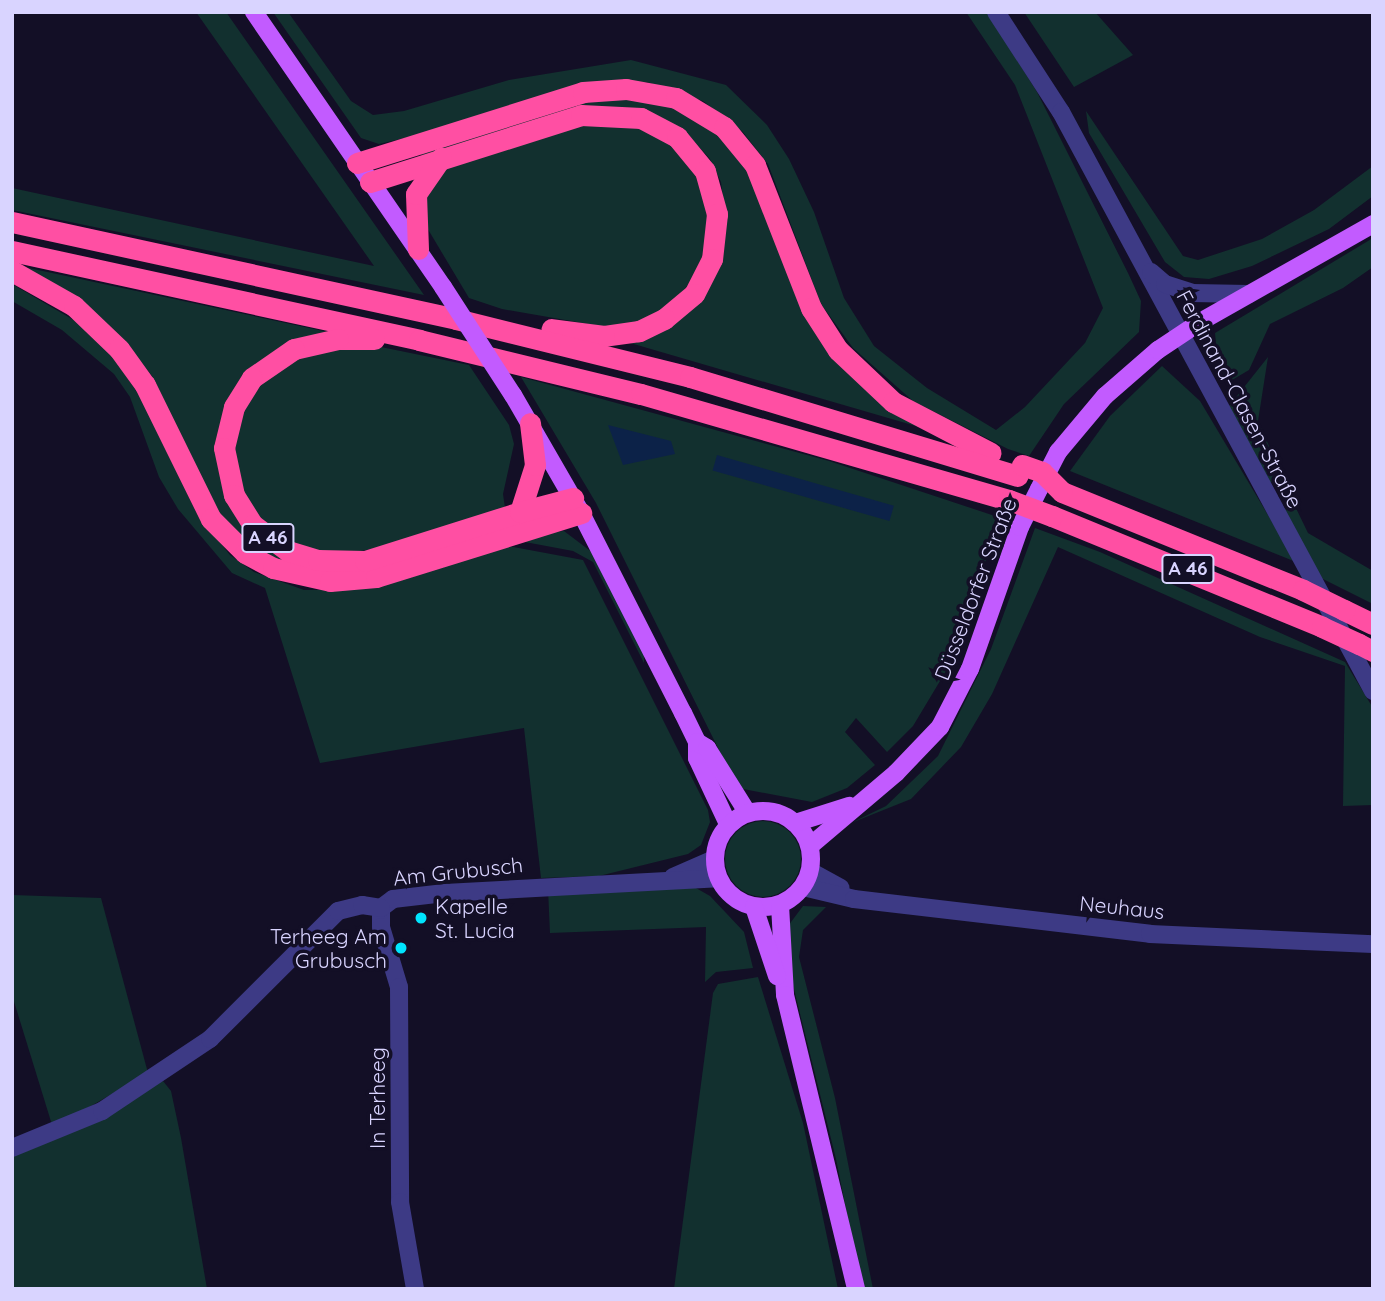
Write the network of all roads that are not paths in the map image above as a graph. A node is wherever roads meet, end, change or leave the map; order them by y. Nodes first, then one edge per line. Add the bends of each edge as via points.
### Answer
1 (254, 12) edge
2 (996, 12) edge
3 (442, 157) junction
4 (357, 163) junction
5 (370, 182) junction
6 (12, 222) edge
7 (1373, 224) edge
8 (418, 249) junction
9 (12, 251) edge
10 (1146, 268) junction
11 (12, 271) edge
12 (1249, 294) junction
13 (456, 319) junction
14 (1181, 335) junction
15 (419, 340) junction
16 (530, 423) junction
17 (1020, 471) junction
18 (577, 505) junction
19 (520, 512) junction
20 (1373, 624) edge
21 (1366, 648) edge
22 (1373, 691) edge
23 (697, 742) junction
24 (856, 804) junction
25 (747, 813) junction
26 (796, 823) junction
27 (728, 824) junction
28 (810, 846) junction
29 (714, 859) junction
30 (718, 878) junction
31 (806, 879) junction
32 (660, 881) junction
33 (780, 905) junction
34 (754, 907) junction
35 (381, 908) junction
36 (1373, 944) edge
37 (785, 995) junction
38 (12, 1148) edge
39 (415, 1289) edge
40 (856, 1289) edge

1 - 4 main road
2 - 10 street, Ferdinand-Clasen-Straße via 1061,112
3 - 5 highway
3 - 8 highway via 416,194
3 - 13 highway via 558,120 625,115 653,123 686,146 705,171 717,214 715,245 701,282 685,304 651,326 619,335 589,335 488,314
4 - 5 main road
4 - 17 highway via 583,92 626,89 676,98 717,122 745,151 765,186 811,308 849,362 915,415
5 - 8 main road
6 - 13 highway
7 - 12 main road, Düsseldorfer Straße
8 - 16 main road, bridge
9 - 15 highway, A 46
10 - 12 street, Ferdinand-Clasen-Straße via 1179,290 1208,296
10 - 14 street, Ferdinand-Clasen-Straße
11 - 18 highway via 74,306 119,349 145,385 211,519 245,553 273,568 297,577 353,581 399,571
12 - 14 main road, Düsseldorfer Straße
13 - 17 highway via 690,377
14 - 22 street, Ferdinand-Clasen-Straße via 1294,552
14 - 24 main road, Düsseldorfer Straße via 1105,396 1058,452 1020,527 971,669 940,727 896,773
15 - 19 highway, A 46 via 313,342 276,358 252,378 234,407 225,448 229,482 244,513 262,534 288,551 336,562 376,558
15 - 21 highway, A 46, bridge via 790,434 1009,500
16 - 18 main road
16 - 19 highway via 535,465
17 - 20 highway, A 46, bridge via 1042,471 1062,492 1303,590
18 - 19 highway
18 - 23 main road
23 - 25 main road via 707,748
23 - 27 main road via 697,758
24 - 26 main road, Düsseldorfer Straße
24 - 28 main road, Düsseldorfer Straße
25 - 26 main road via 773,811
25 - 27 main road
26 - 28 main road
27 - 29 main road
28 - 31 main road
29 - 30 main road
29 - 32 street, Am Grubusch
30 - 32 street, Am Grubusch
30 - 34 main road via 726,892
31 - 33 main road
31 - 36 street, Neuhaus via 866,899 1150,934
32 - 35 street, Am Grubusch via 422,895 389,900
33 - 34 main road
33 - 37 main road
34 - 37 main road
35 - 38 street, Am Grubusch via 362,905 338,911 210,1039 90,1118
35 - 39 street, In Terheeg via 381,927 398,987 400,1202
37 - 40 main road

